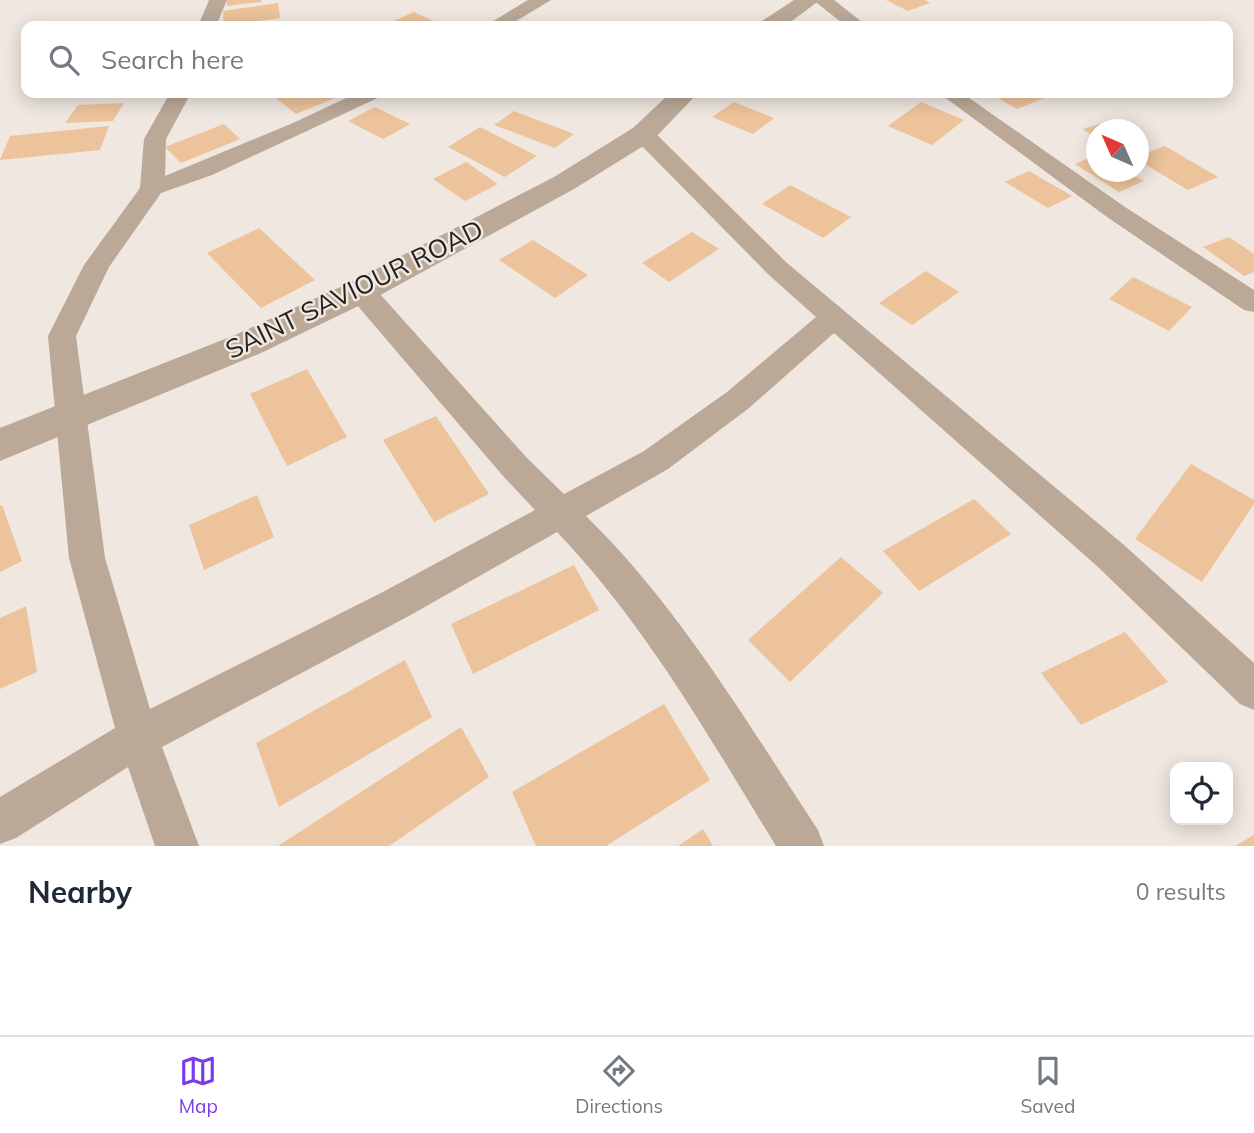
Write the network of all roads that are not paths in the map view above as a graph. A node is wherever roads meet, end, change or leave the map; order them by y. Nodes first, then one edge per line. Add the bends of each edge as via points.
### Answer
1 (218, 0) edge
2 (541, 0) edge
3 (809, 0) edge
4 (822, 0) edge
5 (209, 21) edge
6 (503, 21) edge
7 (778, 21) edge
8 (851, 21) edge
9 (177, 98) edge
10 (362, 98) edge
11 (680, 98) edge
12 (956, 98) edge
13 (643, 134) junction
14 (152, 188) junction
15 (361, 291) junction
16 (1254, 303) edge
17 (834, 317) junction
18 (70, 417) junction
19 (0, 445) edge
20 (562, 514) junction
21 (1254, 690) edge
22 (138, 737) junction
23 (0, 822) edge
24 (177, 846) edge
25 (802, 846) edge

1 - 5 street
2 - 6 street
3 - 7 street
4 - 8 street
9 - 14 street via 155,139
10 - 14 street via 204,170
11 - 13 street, SAINT SAVIOUR ROAD
12 - 16 street
13 - 15 street, SAINT SAVIOUR ROAD via 564,183
13 - 17 street via 778,269
14 - 18 street via 97,265 62,336
15 - 18 street, SAINT SAVIOUR ROAD via 248,344
15 - 20 street via 470,418
17 - 20 street via 738,400 656,460
17 - 21 street via 1111,556
18 - 19 street, SAINT SAVIOUR ROAD
18 - 22 street via 87,558
20 - 22 street
20 - 25 street via 607,560 668,637
22 - 23 street
22 - 24 street

